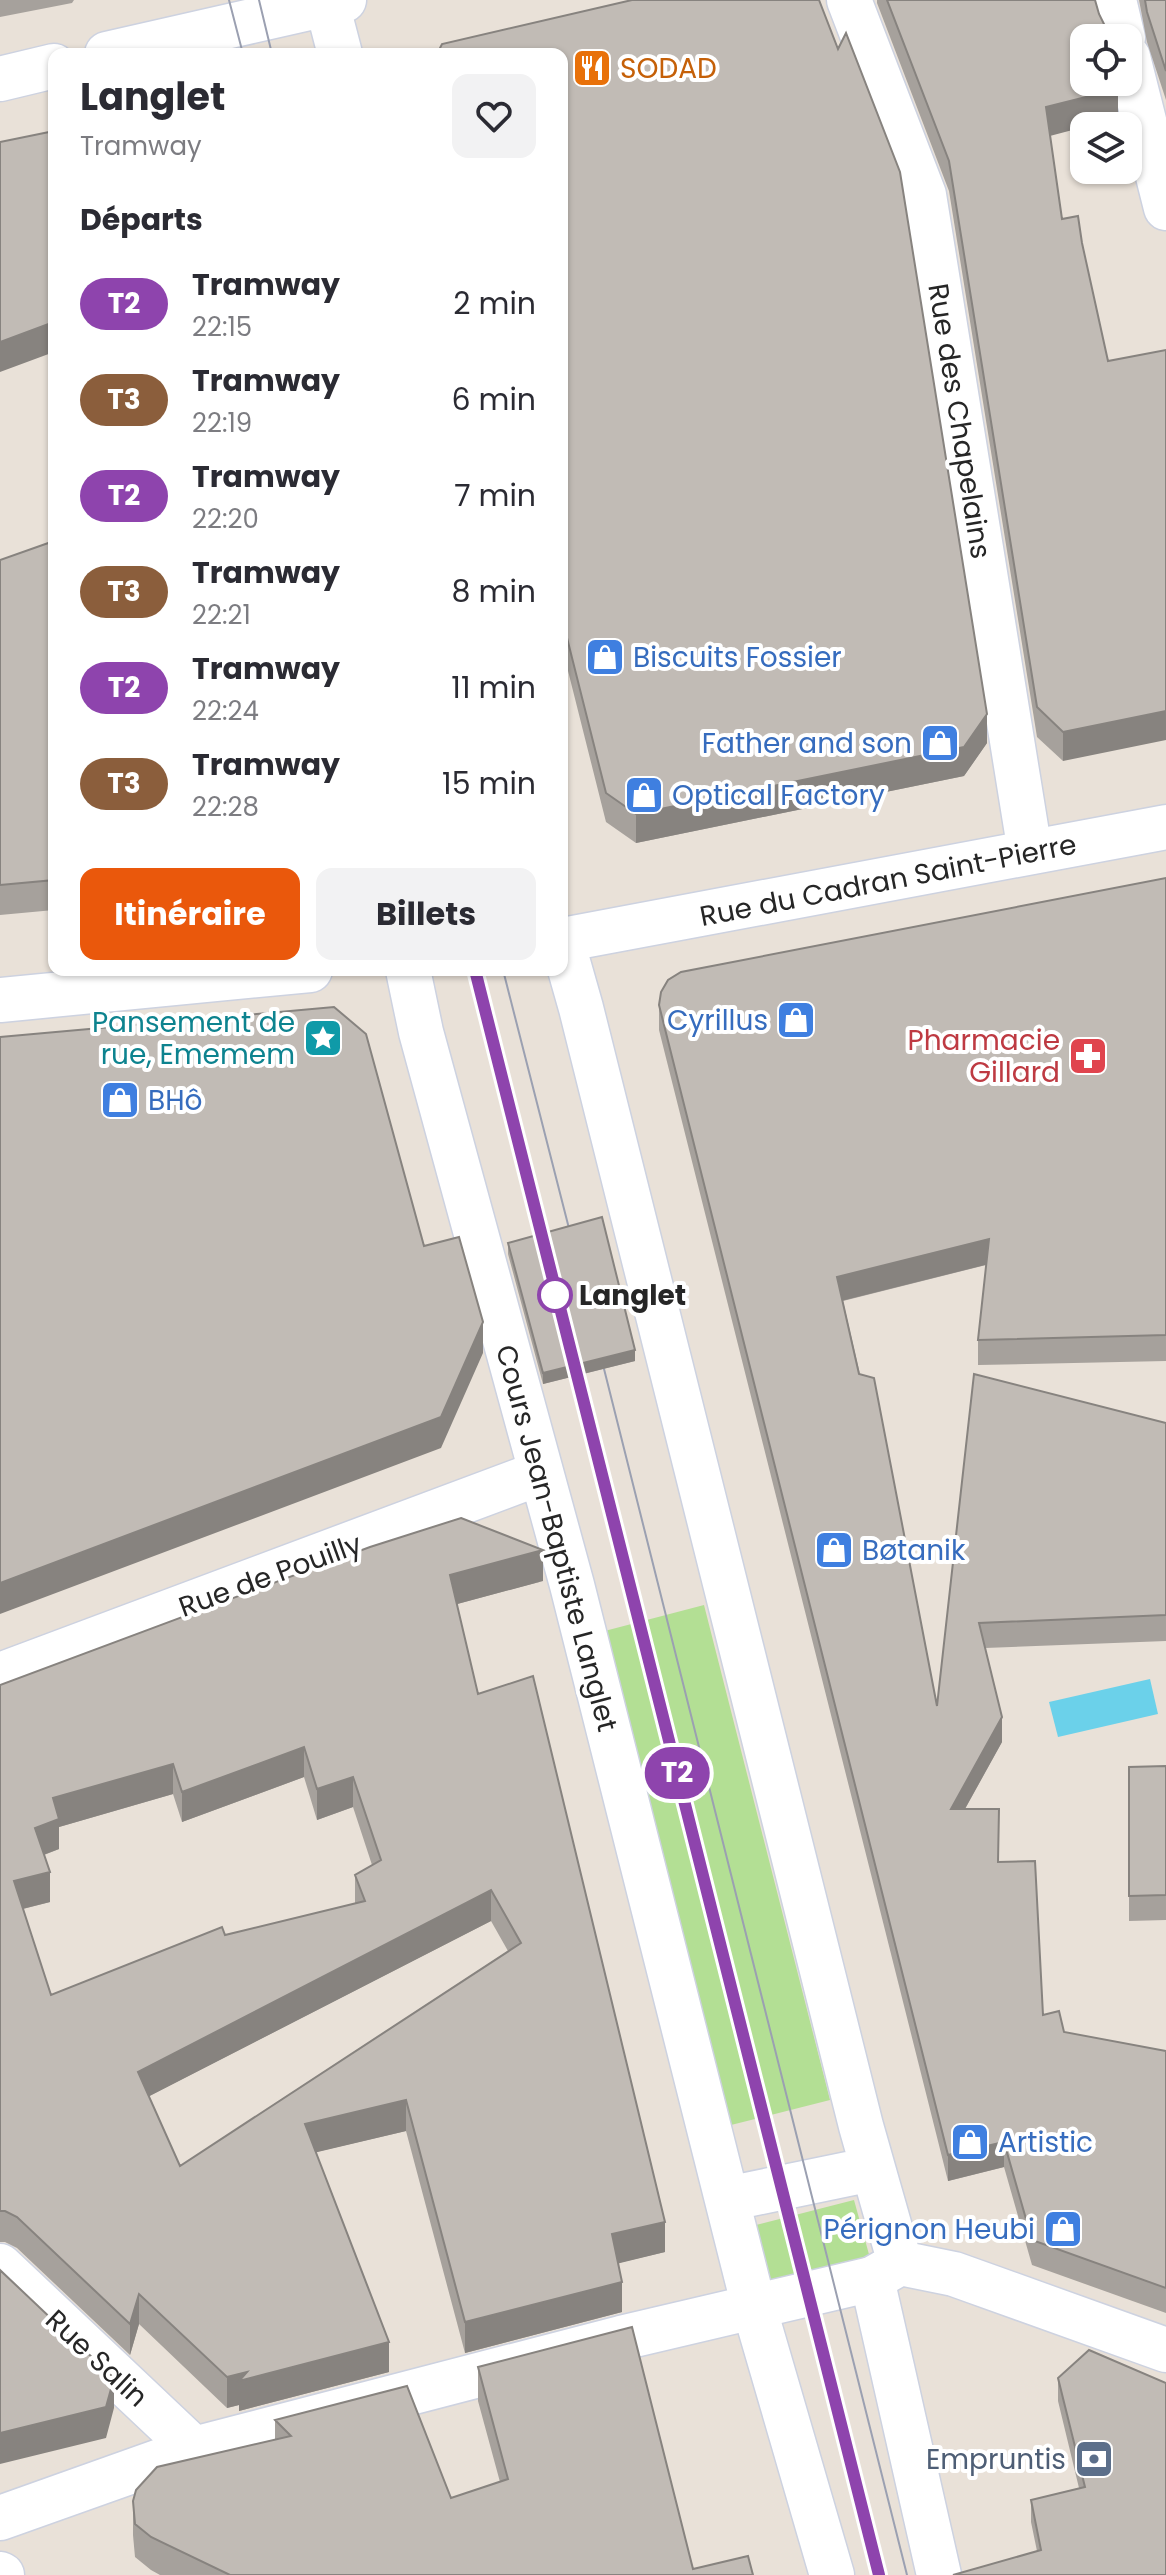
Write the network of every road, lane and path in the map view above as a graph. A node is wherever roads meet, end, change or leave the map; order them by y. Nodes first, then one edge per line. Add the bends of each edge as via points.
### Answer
1 (849, 0) edge
2 (1114, 0) edge
3 (332, 1) edge
4 (1120, 24) edge
5 (183, 30) edge
6 (126, 48) edge
7 (339, 48) edge
8 (48, 67) edge
9 (0, 79) edge
10 (1138, 96) edge
11 (1166, 208) edge
12 (1166, 827) edge
13 (1030, 852) junction
14 (568, 939) edge
15 (568, 962) edge
16 (248, 976) edge
17 (409, 976) edge
18 (0, 1000) edge
19 (540, 1473) junction
20 (0, 1675) edge
21 (872, 2169) junction
22 (727, 2199) junction
23 (0, 2266) edge
24 (886, 2271) junction
25 (754, 2307) junction
26 (1166, 2350) edge
27 (194, 2449) junction
28 (0, 2518) edge
29 (832, 2575) edge
30 (939, 2575) edge

1 - 13 street, Rue des Chapelains via 924,195
2 - 4 street
3 - 5 street
3 - 7 street
5 - 6 street
8 - 9 street
10 - 11 street
12 - 13 street, Rue du Cadran Saint-Pierre
13 - 14 street, Rue du Cadran Saint-Pierre
15 - 21 street
16 - 18 street
17 - 19 street, Cours Jean-Baptiste Langlet
19 - 20 street, Rue de Pouilly
19 - 22 street, Cours Jean-Baptiste Langlet
21 - 22 street
21 - 24 street
22 - 25 street, Cours Jean-Baptiste Langlet
23 - 27 street, Rue Salin
24 - 25 street
24 - 26 street via 954,2274
24 - 30 street
25 - 27 street
25 - 29 street, Cours Jean-Baptiste Langlet
27 - 28 street

